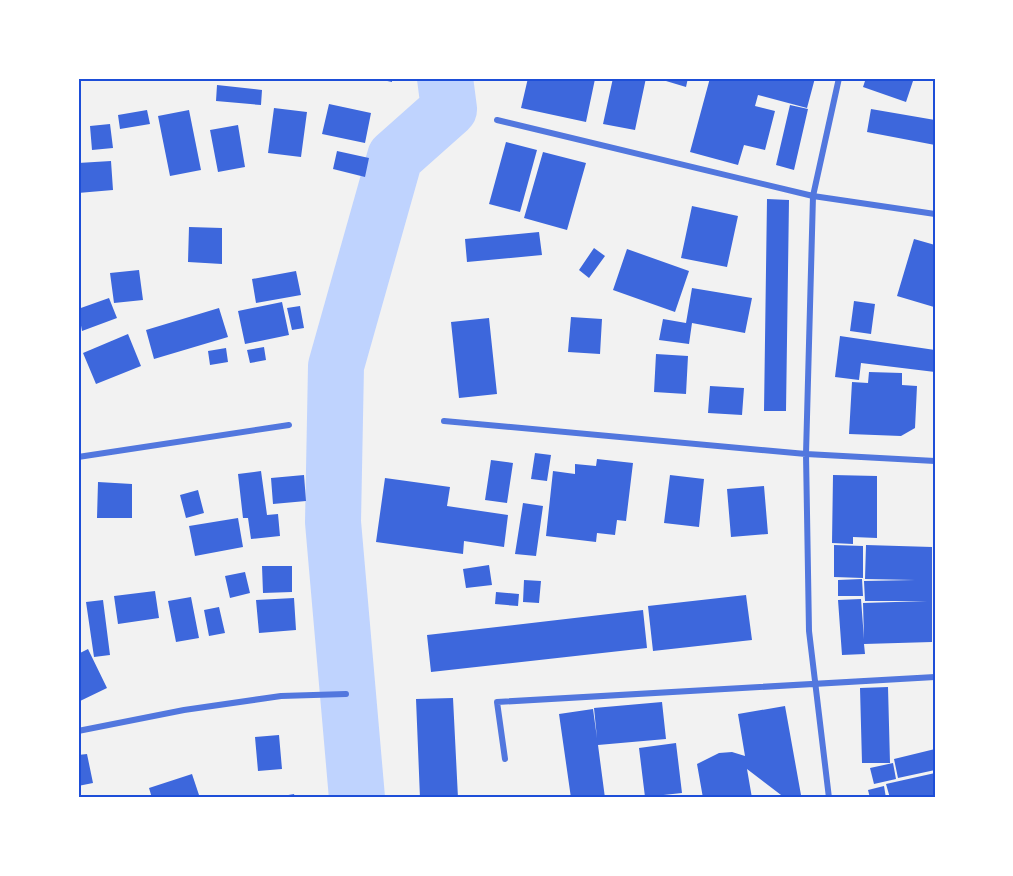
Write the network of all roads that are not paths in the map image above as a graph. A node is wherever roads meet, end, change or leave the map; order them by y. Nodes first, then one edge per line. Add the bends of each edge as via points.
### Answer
1 (839, 78) edge
2 (497, 120) dead end
3 (813, 196) junction
4 (935, 214) edge
5 (444, 421) dead end
6 (289, 425) dead end
7 (806, 454) junction
8 (78, 457) edge
9 (935, 461) edge
10 (935, 677) edge
11 (814, 684) junction
12 (346, 694) dead end
13 (78, 731) edge
14 (505, 759) dead end
15 (829, 798) edge

1 - 3 street
2 - 3 street
3 - 4 street
3 - 7 street
5 - 7 street
6 - 8 street
7 - 9 street
7 - 11 street via 808,631
10 - 11 street
11 - 14 street via 497,702
11 - 15 street
12 - 13 street via 281,696

